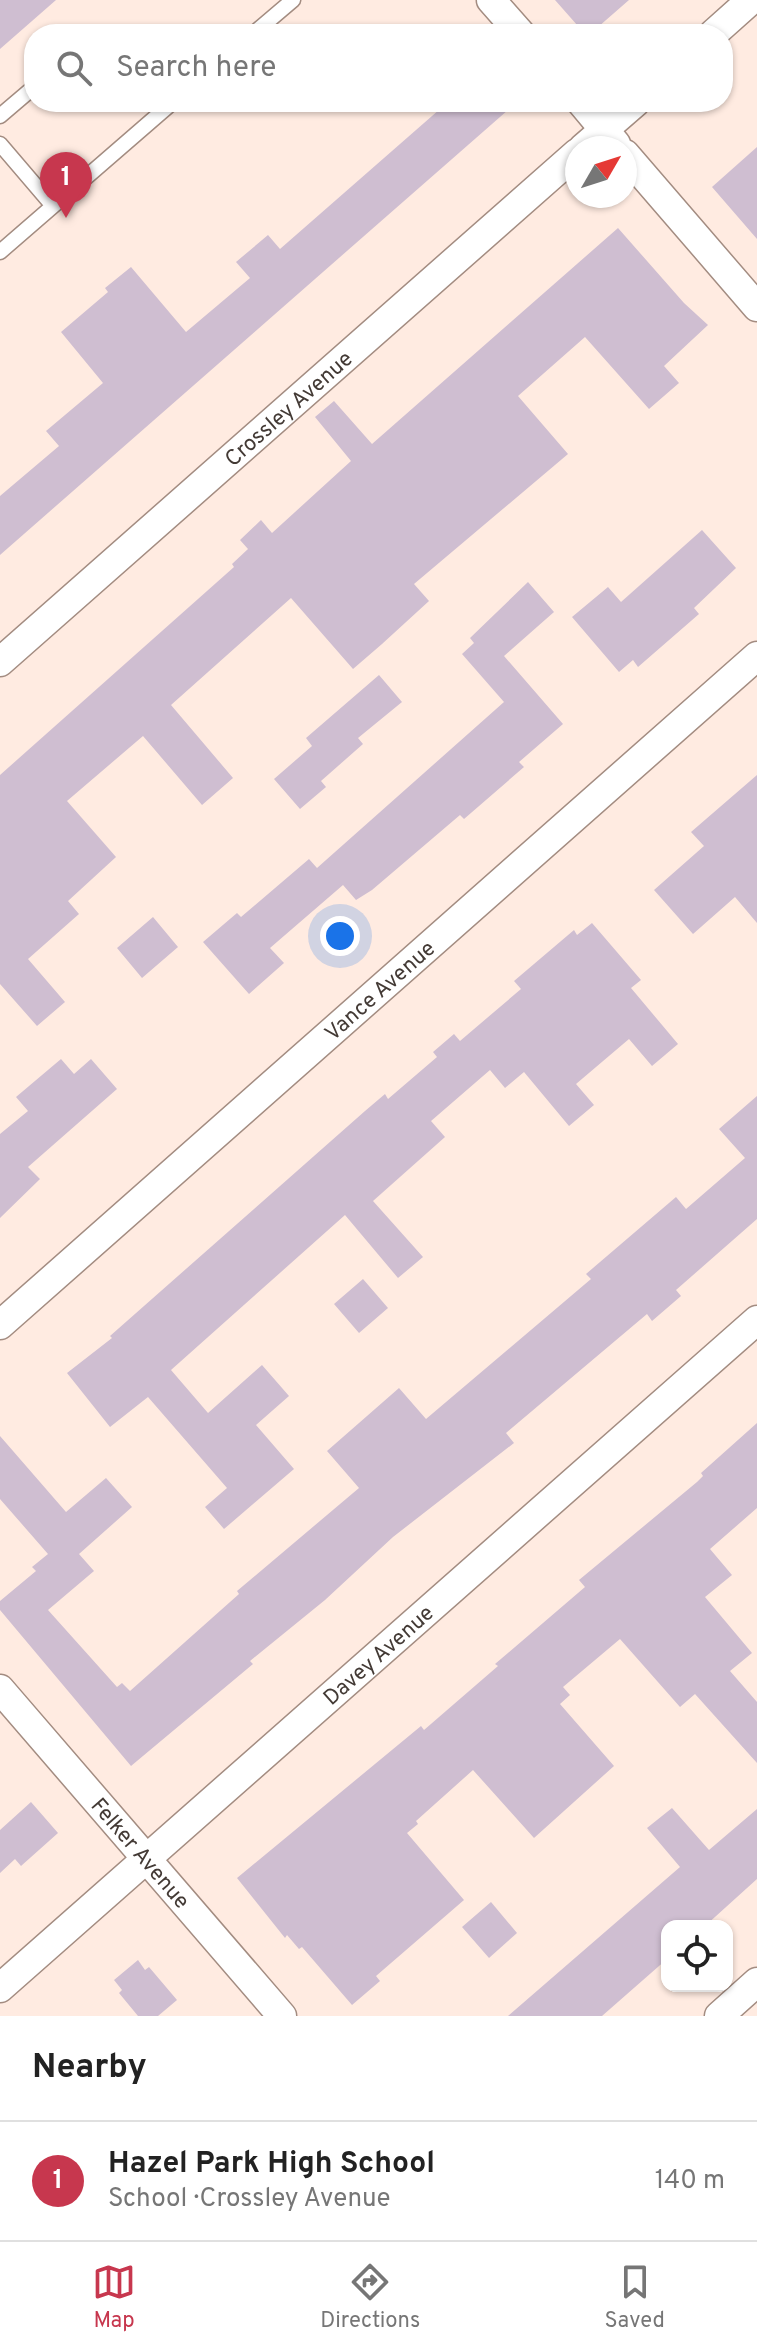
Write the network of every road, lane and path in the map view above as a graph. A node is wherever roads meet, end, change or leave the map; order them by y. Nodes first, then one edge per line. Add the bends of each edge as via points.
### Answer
1 (293, 0) edge
2 (491, 0) edge
3 (751, 0) edge
4 (265, 24) edge
5 (512, 24) edge
6 (724, 24) edge
7 (24, 96) edge
8 (156, 112) edge
9 (589, 112) edge
10 (630, 112) edge
11 (0, 116) edge
12 (609, 136) edge
13 (614, 136) edge
14 (0, 144) edge
15 (565, 164) edge
16 (637, 168) edge
17 (53, 206) junction
18 (0, 252) edge
19 (757, 307) edge
20 (757, 656) edge
21 (0, 662) edge
22 (757, 1320) edge
23 (0, 1325) edge
24 (0, 1689) edge
25 (148, 1858) junction
26 (757, 1982) edge
27 (0, 1988) edge
28 (282, 2016) edge
29 (719, 2016) edge

1 - 4 lane
2 - 5 street
3 - 6 street
7 - 11 lane
8 - 17 lane
9 - 12 street
10 - 13 street
14 - 17 lane
15 - 21 street, Crossley Avenue
16 - 19 street
17 - 18 lane
20 - 23 street, Vance Avenue
22 - 25 street, Davey Avenue
24 - 25 street, Felker Avenue
25 - 27 street, Davey Avenue
25 - 28 street, Felker Avenue
26 - 29 street

